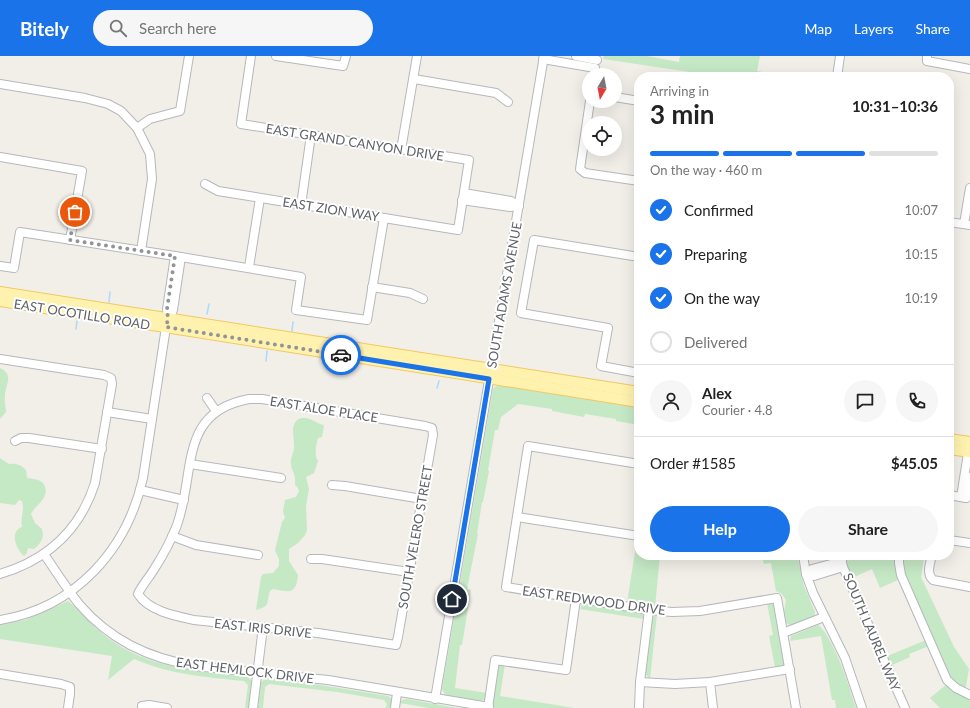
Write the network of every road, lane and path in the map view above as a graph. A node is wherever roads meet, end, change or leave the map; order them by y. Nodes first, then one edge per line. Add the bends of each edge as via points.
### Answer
1 (189, 56) edge
2 (251, 56) edge
3 (276, 56) edge
4 (346, 56) edge
5 (417, 56) edge
6 (576, 56) edge
7 (840, 56) edge
8 (544, 58) edge
9 (927, 59) edge
10 (596, 65) edge
11 (970, 69) edge
12 (838, 72) edge
13 (414, 79) junction
14 (0, 84) edge
15 (622, 98) edge
16 (634, 100) edge
17 (508, 102) dead end
18 (589, 108) edge
19 (137, 128) junction
20 (311, 135) junction
21 (401, 150) junction
22 (0, 157) edge
23 (634, 180) edge
24 (205, 184) dead end
25 (970, 188) edge
26 (463, 196) junction
27 (260, 198) junction
28 (301, 204) junction
29 (519, 206) junction
30 (384, 218) junction
31 (954, 223) edge
32 (967, 225) edge
33 (70, 240) junction
34 (141, 251) junction
35 (178, 256) junction
36 (634, 256) edge
37 (0, 266) edge
38 (249, 268) junction
39 (372, 287) junction
40 (0, 292) edge
41 (423, 299) dead end
42 (0, 301) edge
43 (167, 323) junction
44 (0, 359) edge
45 (634, 372) edge
46 (490, 374) junction
47 (634, 391) edge
48 (206, 398) dead end
49 (634, 401) edge
50 (216, 411) junction
51 (107, 412) junction
52 (152, 419) junction
53 (432, 428) joint
54 (954, 440) edge
55 (15, 441) dead end
56 (969, 445) edge
57 (102, 448) junction
58 (954, 449) edge
59 (634, 463) edge
60 (190, 464) junction
61 (968, 477) edge
62 (281, 478) dead end
63 (332, 485) dead end
64 (140, 490) junction
65 (954, 496) edge
66 (966, 498) edge
67 (422, 499) junction
68 (184, 500) junction
69 (517, 517) junction
70 (634, 535) edge
71 (172, 536) junction
72 (954, 541) edge
73 (970, 543) edge
74 (44, 554) junction
75 (258, 555) dead end
76 (311, 559) dead end
77 (803, 560) edge
78 (899, 560) edge
79 (931, 560) edge
80 (842, 561) edge
81 (409, 572) junction
82 (0, 574) edge
83 (806, 574) junction
84 (970, 587) edge
85 (70, 591) junction
86 (576, 599) junction
87 (648, 610) junction
88 (824, 618) junction
89 (0, 620) edge
90 (263, 628) junction
91 (783, 633) junction
92 (396, 645) joint
93 (790, 669) junction
94 (258, 672) junction
95 (0, 674) edge
96 (640, 682) junction
97 (710, 682) junction
98 (397, 693) junction
99 (970, 695) edge
100 (435, 699) junction
101 (142, 707) edge
102 (68, 708) edge
103 (167, 708) edge
104 (253, 708) edge
105 (395, 708) edge
106 (489, 708) edge
107 (639, 708) edge
108 (713, 708) edge
109 (796, 708) edge
110 (862, 708) edge
111 (905, 708) edge

1 - 19 street via 180,111 150,119
2 - 20 street, EAST GRAND CANYON DRIVE via 241,124
3 - 4 street via 343,66
5 - 13 street
6 - 10 street
7 - 12 street
8 - 10 street
8 - 29 street, SOUTH ADAMS AVENUE
9 - 11 street
13 - 17 street via 496,93
13 - 21 street
14 - 19 street via 108,104 121,111
15 - 16 street
18 - 23 street via 580,169 585,173
19 - 34 street via 150,154 152,179
20 - 21 street, EAST GRAND CANYON DRIVE
20 - 28 street
21 - 26 street, EAST GRAND CANYON DRIVE via 469,160
22 - 33 street via 82,171
24 - 27 street, EAST ZION WAY via 218,191
25 - 32 street
26 - 29 street via 510,207
26 - 30 street, EAST ZION WAY via 458,230
27 - 28 street, EAST ZION WAY
27 - 38 street
28 - 30 street, EAST ZION WAY
29 - 46 street, SOUTH ADAMS AVENUE
30 - 39 street
31 - 32 street
33 - 34 street
33 - 37 street via 20,232 14,268
34 - 35 street
35 - 38 street
35 - 43 street via 167,309
36 - 45 street via 534,240 521,313 608,328 601,366
38 - 39 street via 302,277 296,310 367,320
39 - 41 street via 410,293
40 - 43 main road, EAST OCOTILLO ROAD
42 - 43 main road, EAST OCOTILLO ROAD
43 - 46 main road, EAST OCOTILLO ROAD
43 - 52 street
44 - 51 street via 111,378
46 - 47 main road, EAST OCOTILLO ROAD
46 - 49 main road, EAST OCOTILLO ROAD
46 - 100 street, SOUTH ADAMS AVENUE
48 - 50 street
50 - 53 street, EAST ALOE PLACE via 237,401 262,400
50 - 60 street via 207,419 196,437
51 - 52 street
51 - 57 street
52 - 64 street
53 - 67 street, SOUTH VELERO STREET
54 - 56 main road
55 - 57 street via 28,438
56 - 58 main road
56 - 61 street
57 - 74 street via 95,483 85,509 70,531
59 - 69 street via 528,446
60 - 62 street
60 - 68 street
61 - 66 street
63 - 67 street
64 - 68 street
64 - 85 street via 126,528 114,547 97,569
65 - 66 street
67 - 81 street, SOUTH VELERO STREET
68 - 71 street
69 - 70 street
69 - 86 street, EAST REDWOOD DRIVE via 506,587
71 - 75 street via 196,545
71 - 90 street, EAST IRIS DRIVE via 138,594 142,599 177,617
72 - 73 street
74 - 82 street
74 - 85 street, EAST HEMLOCK DRIVE
76 - 81 street via 322,558
77 - 83 street
78 - 99 street via 902,575 947,680
79 - 84 street via 929,574 933,580
80 - 83 street via 812,569
80 - 111 street, SOUTH LAUREL WAY
81 - 92 street, SOUTH VELERO STREET
83 - 88 street
85 - 89 street via 30,612
85 - 94 street, EAST HEMLOCK DRIVE via 96,622 142,652 178,663
86 - 87 street, EAST REDWOOD DRIVE
86 - 106 street via 566,670 496,660
87 - 91 street, EAST REDWOOD DRIVE via 700,611 777,598
87 - 96 street
88 - 91 street
88 - 110 street via 845,658
90 - 92 street, EAST IRIS DRIVE
90 - 94 street
91 - 93 street
93 - 97 street
93 - 109 street
94 - 98 street, EAST HEMLOCK DRIVE via 328,680
94 - 104 street
95 - 102 street via 70,687
96 - 97 street
96 - 107 street
97 - 108 street
98 - 100 street, EAST HEMLOCK DRIVE
98 - 105 street
100 - 106 street, EAST HEMLOCK DRIVE
101 - 103 street via 149,705

